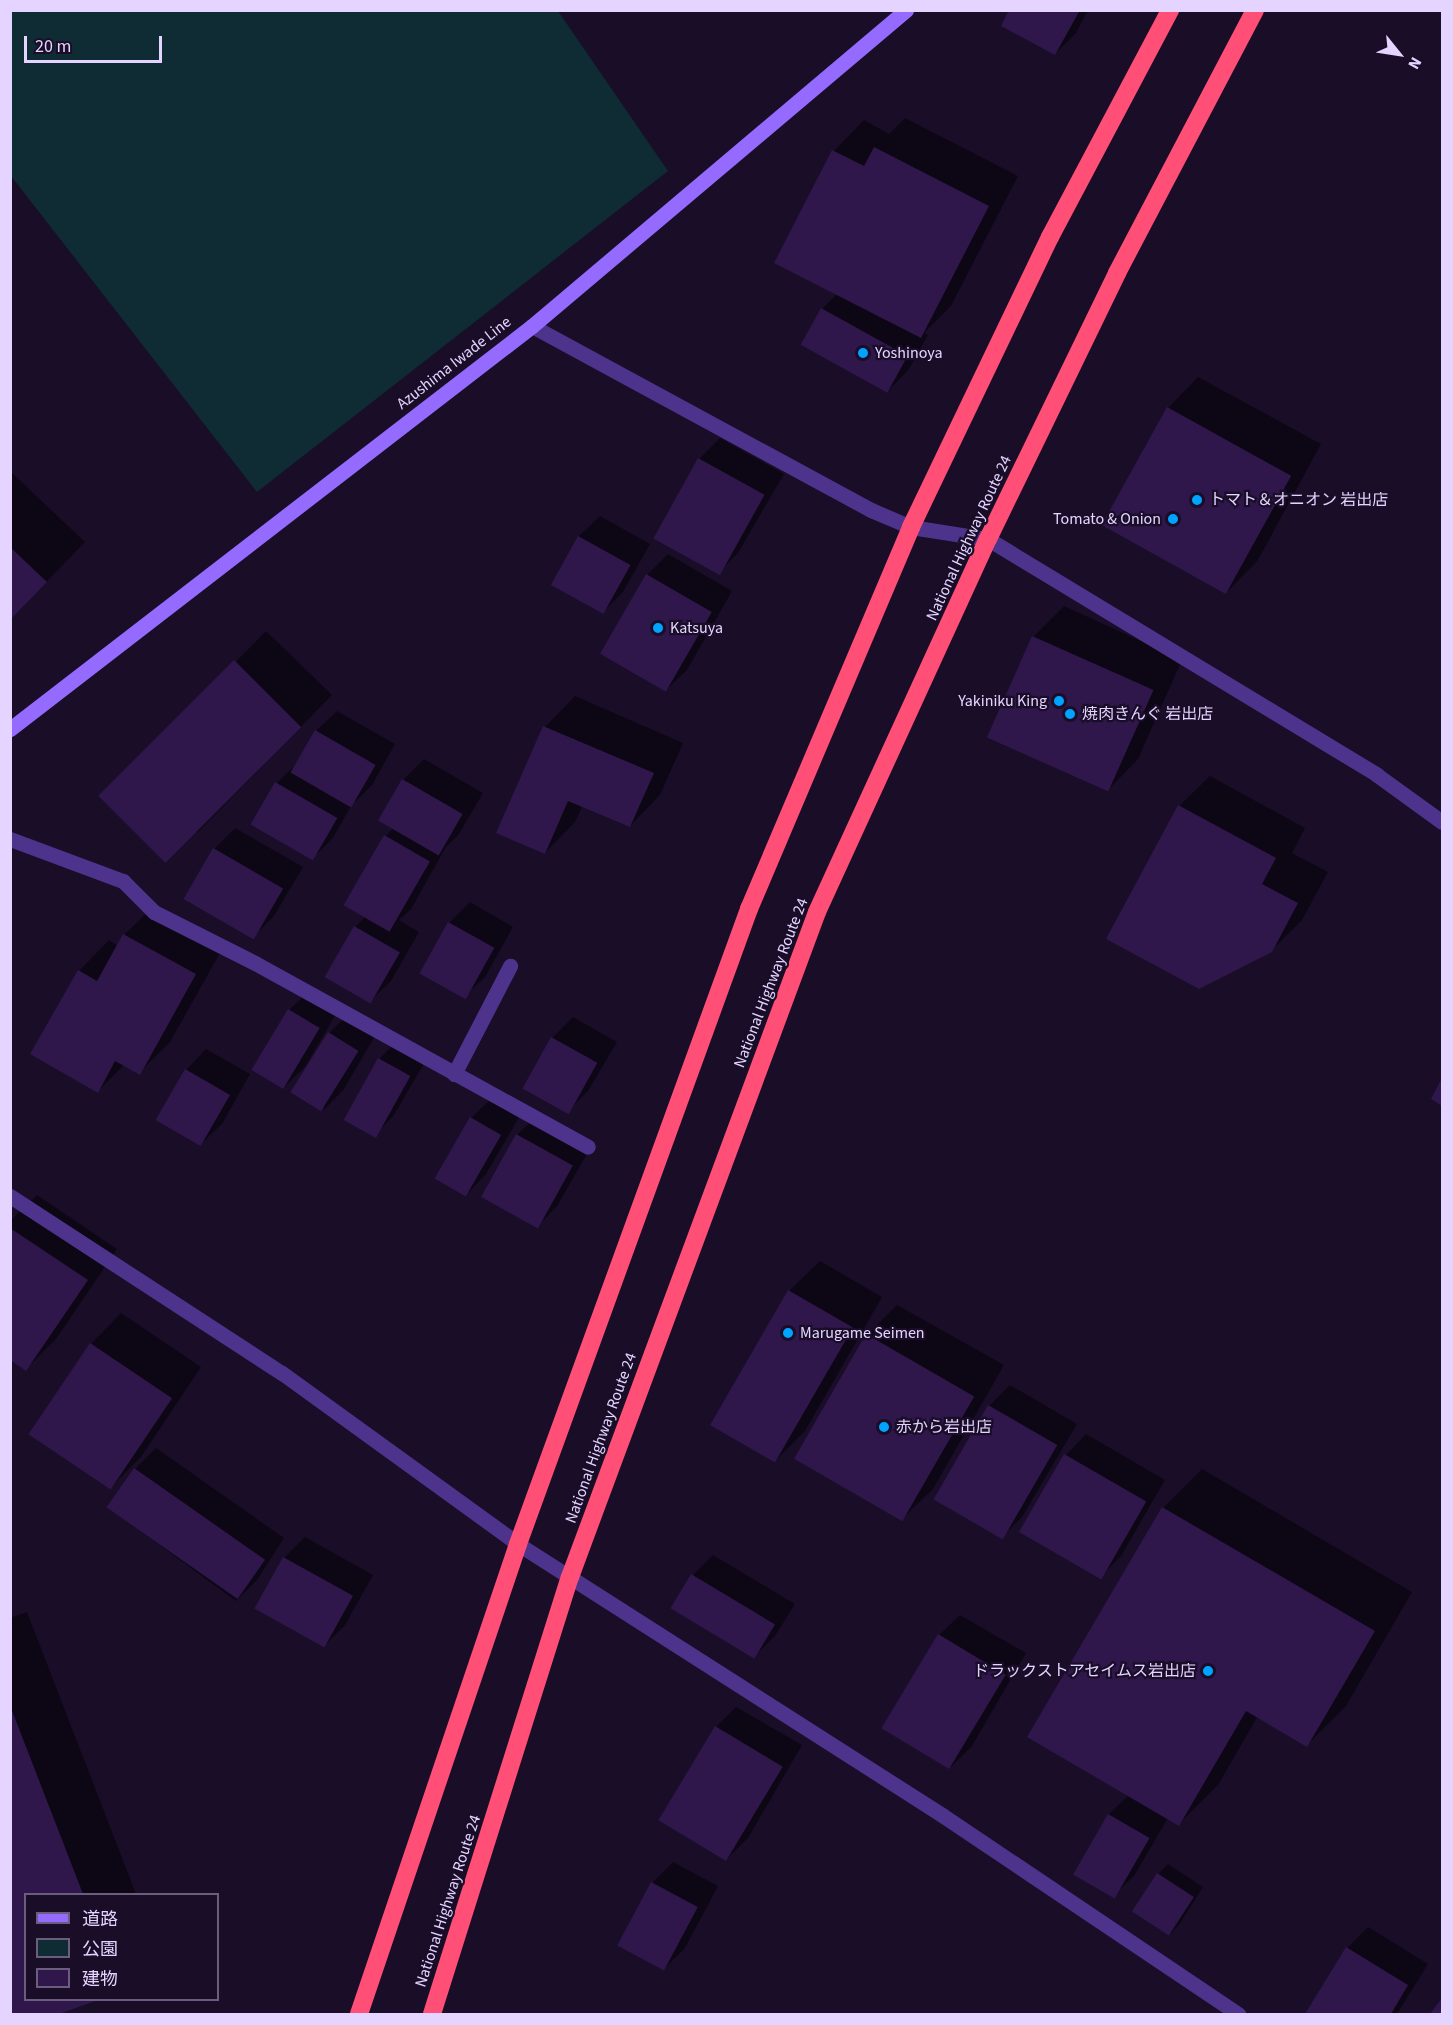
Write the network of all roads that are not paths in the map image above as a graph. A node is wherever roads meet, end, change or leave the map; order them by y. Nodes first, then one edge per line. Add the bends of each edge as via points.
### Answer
1 (906, 10) edge
2 (1170, 10) edge
3 (1255, 10) edge
4 (532, 326) junction
5 (911, 527) junction
6 (988, 539) junction
7 (10, 729) edge
8 (1443, 822) edge
9 (10, 839) edge
10 (510, 966) dead end
11 (454, 1074) junction
12 (588, 1147) dead end
13 (10, 1196) edge
14 (518, 1544) junction
15 (570, 1577) junction
16 (358, 2014) edge
17 (432, 2014) edge
18 (1238, 2014) edge

1 - 4 main road, Azushima Iwade Line
2 - 5 highway via 1050,237
3 - 6 highway, National Highway Route 24 via 1117,273
4 - 5 street via 871,510
4 - 7 main road, Azushima Iwade Line
5 - 6 street
5 - 14 highway via 749,909
6 - 8 street via 1377,775
6 - 15 highway, National Highway Route 24 via 817,912
9 - 11 street via 123,881 154,912 255,963
10 - 11 street
11 - 12 street
13 - 14 street via 282,1373
14 - 15 street
14 - 16 highway
15 - 17 highway, National Highway Route 24
15 - 18 street via 942,1815

